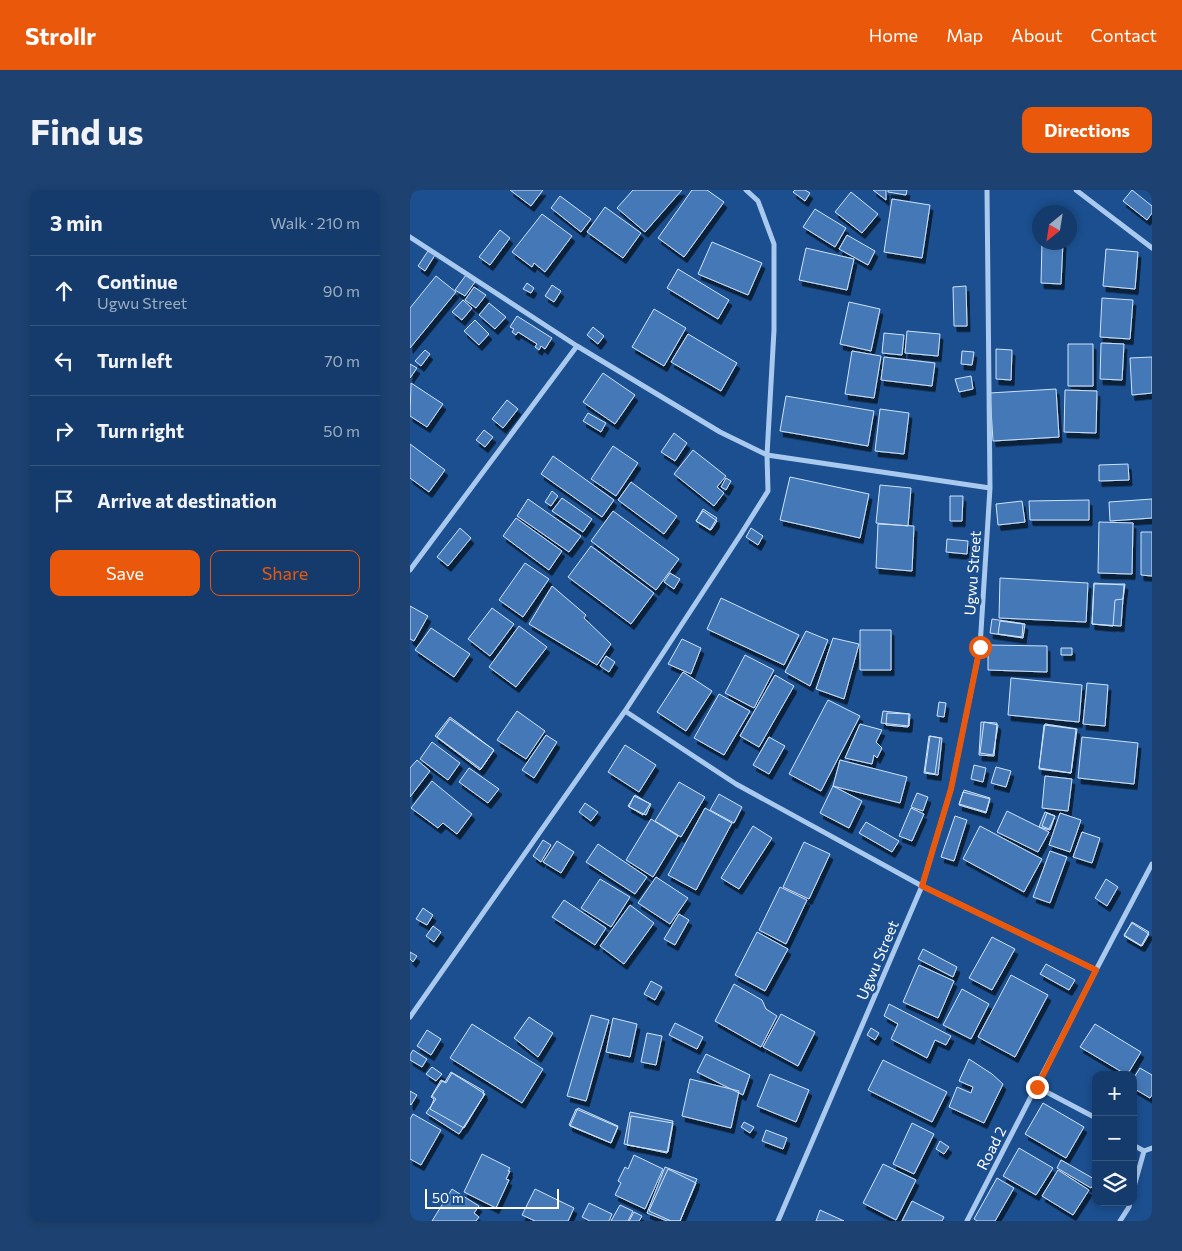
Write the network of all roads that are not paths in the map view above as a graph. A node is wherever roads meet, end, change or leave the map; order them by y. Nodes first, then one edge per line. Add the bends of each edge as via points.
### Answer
1 (746, 190) edge
2 (987, 190) edge
3 (1076, 190) edge
4 (410, 236) edge
5 (1152, 248) edge
6 (577, 346) junction
7 (766, 455) junction
8 (990, 488) junction
9 (410, 570) edge
10 (625, 711) junction
11 (1152, 864) edge
12 (922, 886) junction
13 (1096, 970) junction
14 (410, 1017) edge
15 (1037, 1087) junction
16 (1092, 1116) edge
17 (1137, 1147) edge
18 (1152, 1148) edge
19 (1144, 1151) junction
20 (1137, 1176) edge
21 (1129, 1206) edge
22 (778, 1221) edge
23 (967, 1221) edge
24 (1120, 1221) edge

1 - 7 street via 758,201 774,244 774,330
2 - 8 street, Ugwu Street
3 - 5 street
4 - 6 street
6 - 7 street via 720,432
6 - 9 street
7 - 8 street
7 - 10 street via 768,491
8 - 12 street, Ugwu Street via 980,647 951,789
10 - 12 street via 736,784
10 - 14 street
11 - 13 street, Road 2
12 - 13 street
12 - 22 street, Ugwu Street
13 - 15 street, Road 2
15 - 16 street
15 - 23 street, Road 2
17 - 19 street
18 - 19 street
19 - 20 street
21 - 24 street

